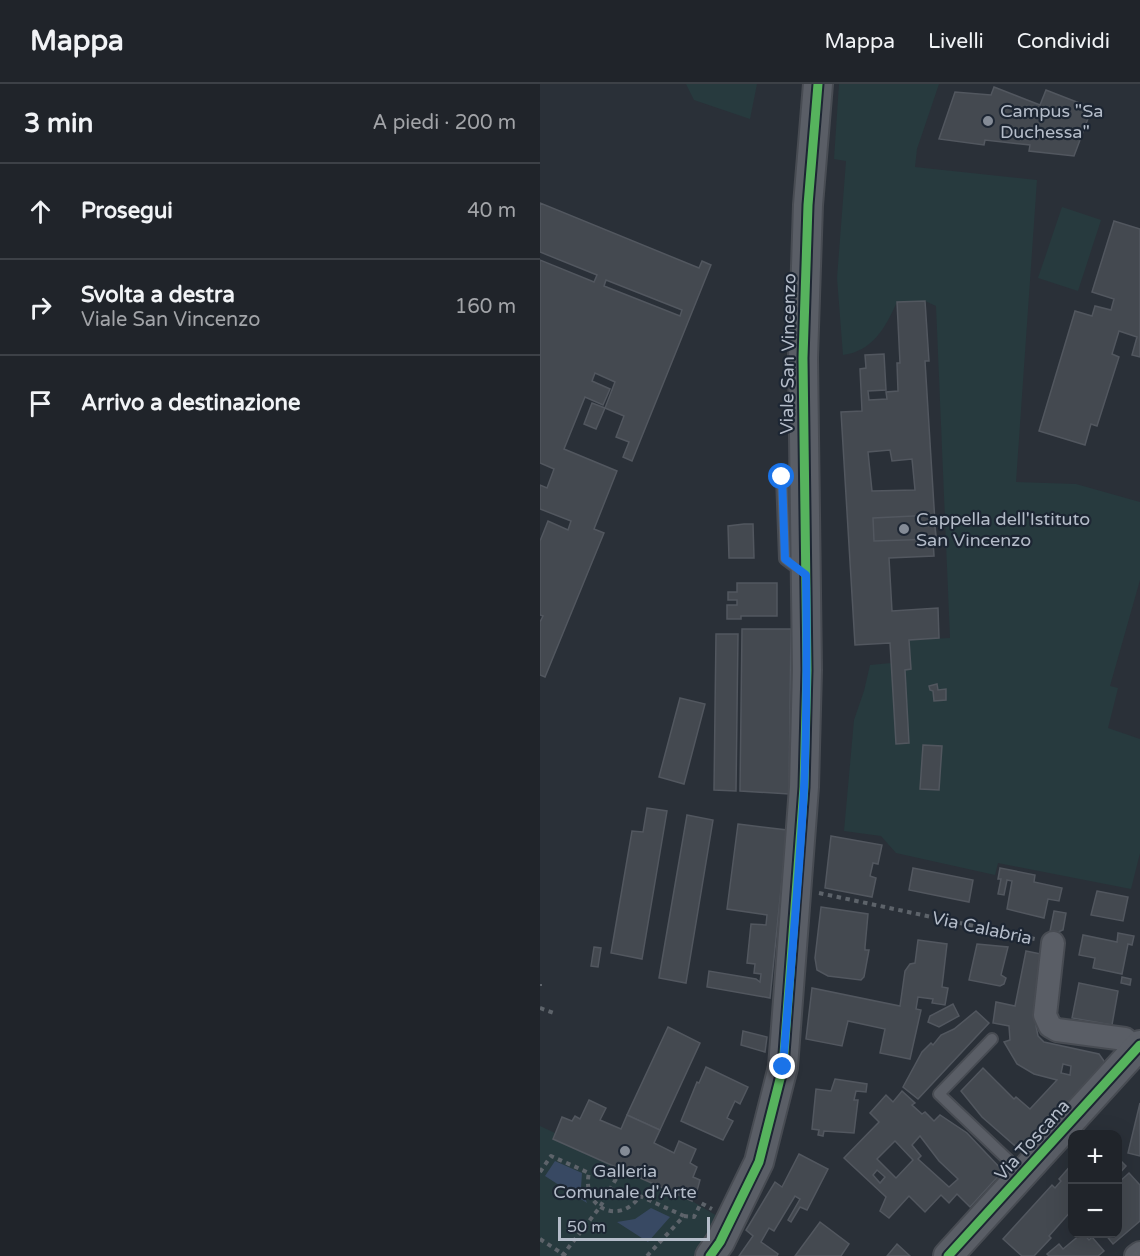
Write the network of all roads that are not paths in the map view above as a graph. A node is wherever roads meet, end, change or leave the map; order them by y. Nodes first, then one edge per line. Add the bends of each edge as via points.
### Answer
1 (818, 84) edge
2 (1053, 943) road end
3 (992, 1039) dead end
4 (1138, 1048) edge
5 (1023, 1174) junction
6 (1140, 1252) edge
7 (710, 1256) edge
8 (948, 1256) edge
9 (1136, 1256) edge

1 - 7 street, Viale San Vincenzo via 808,205 803,358 807,670 804,787 783,1067 759,1162
2 - 4 street, Via Calabria via 1045,1015 1050,1026 1125,1039
3 - 5 lane via 939,1094
4 - 5 street, Via Toscana
5 - 8 street, Via Toscana
6 - 9 street

